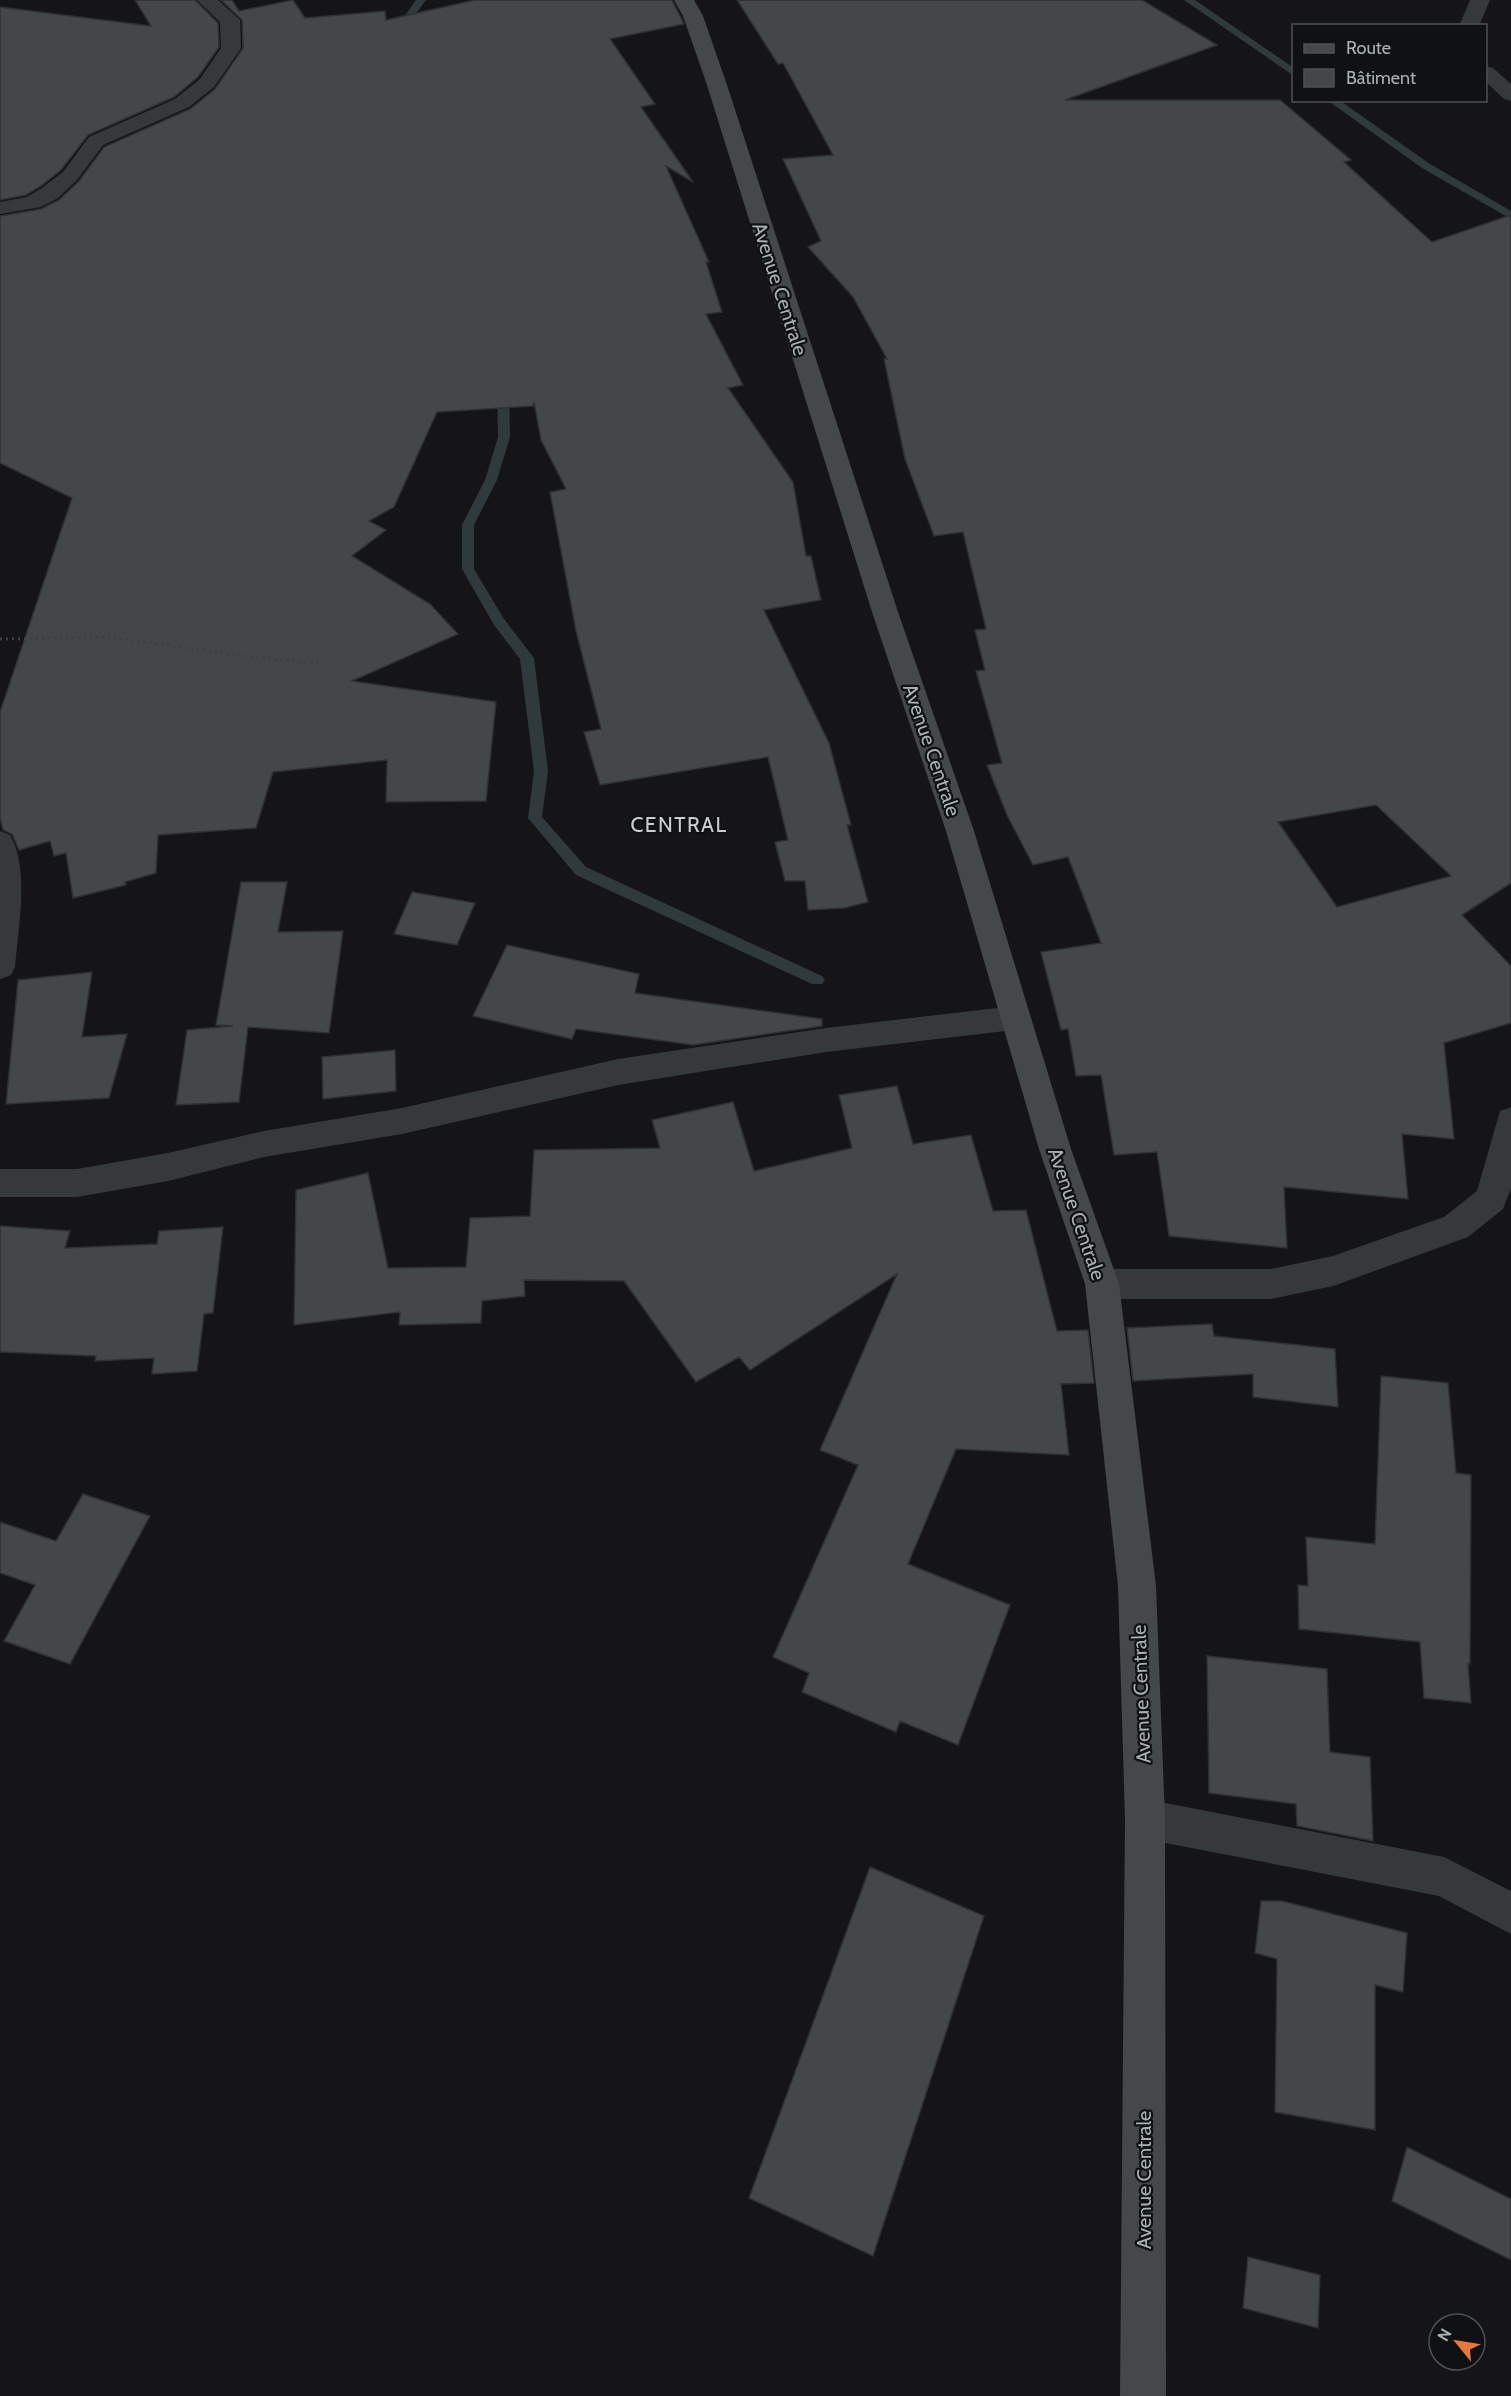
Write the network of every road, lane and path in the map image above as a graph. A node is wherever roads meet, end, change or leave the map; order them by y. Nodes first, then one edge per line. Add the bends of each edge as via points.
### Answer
1 (207, 0) edge
2 (684, 0) edge
3 (1480, 0) edge
4 (1470, 24) edge
5 (1487, 74) edge
6 (1511, 95) edge
7 (0, 208) edge
8 (0, 639) edge
9 (318, 663) dead end
10 (0, 842) edge
11 (0, 967) edge
12 (1014, 1018) junction
13 (1511, 1120) edge
14 (0, 1183) edge
15 (1102, 1284) junction
16 (1145, 1819) junction
17 (1511, 1913) edge
18 (1143, 2396) edge

1 - 7 street via 230,20 231,48 207,82 182,103 96,141 70,176 50,193 33,202
2 - 12 street, Avenue Centrale via 716,82 885,615 960,831
3 - 4 street
5 - 6 street
8 - 9 path via 109,637
10 - 11 street via 7,888
12 - 14 street via 826,1040 618,1072 402,1120 77,1183
12 - 15 street, Avenue Centrale
13 - 15 street via 1491,1199 1456,1227 1333,1271 1271,1284
15 - 16 street, Avenue Centrale via 1137,1586
16 - 17 street via 1444,1877
16 - 18 street, Avenue Centrale

